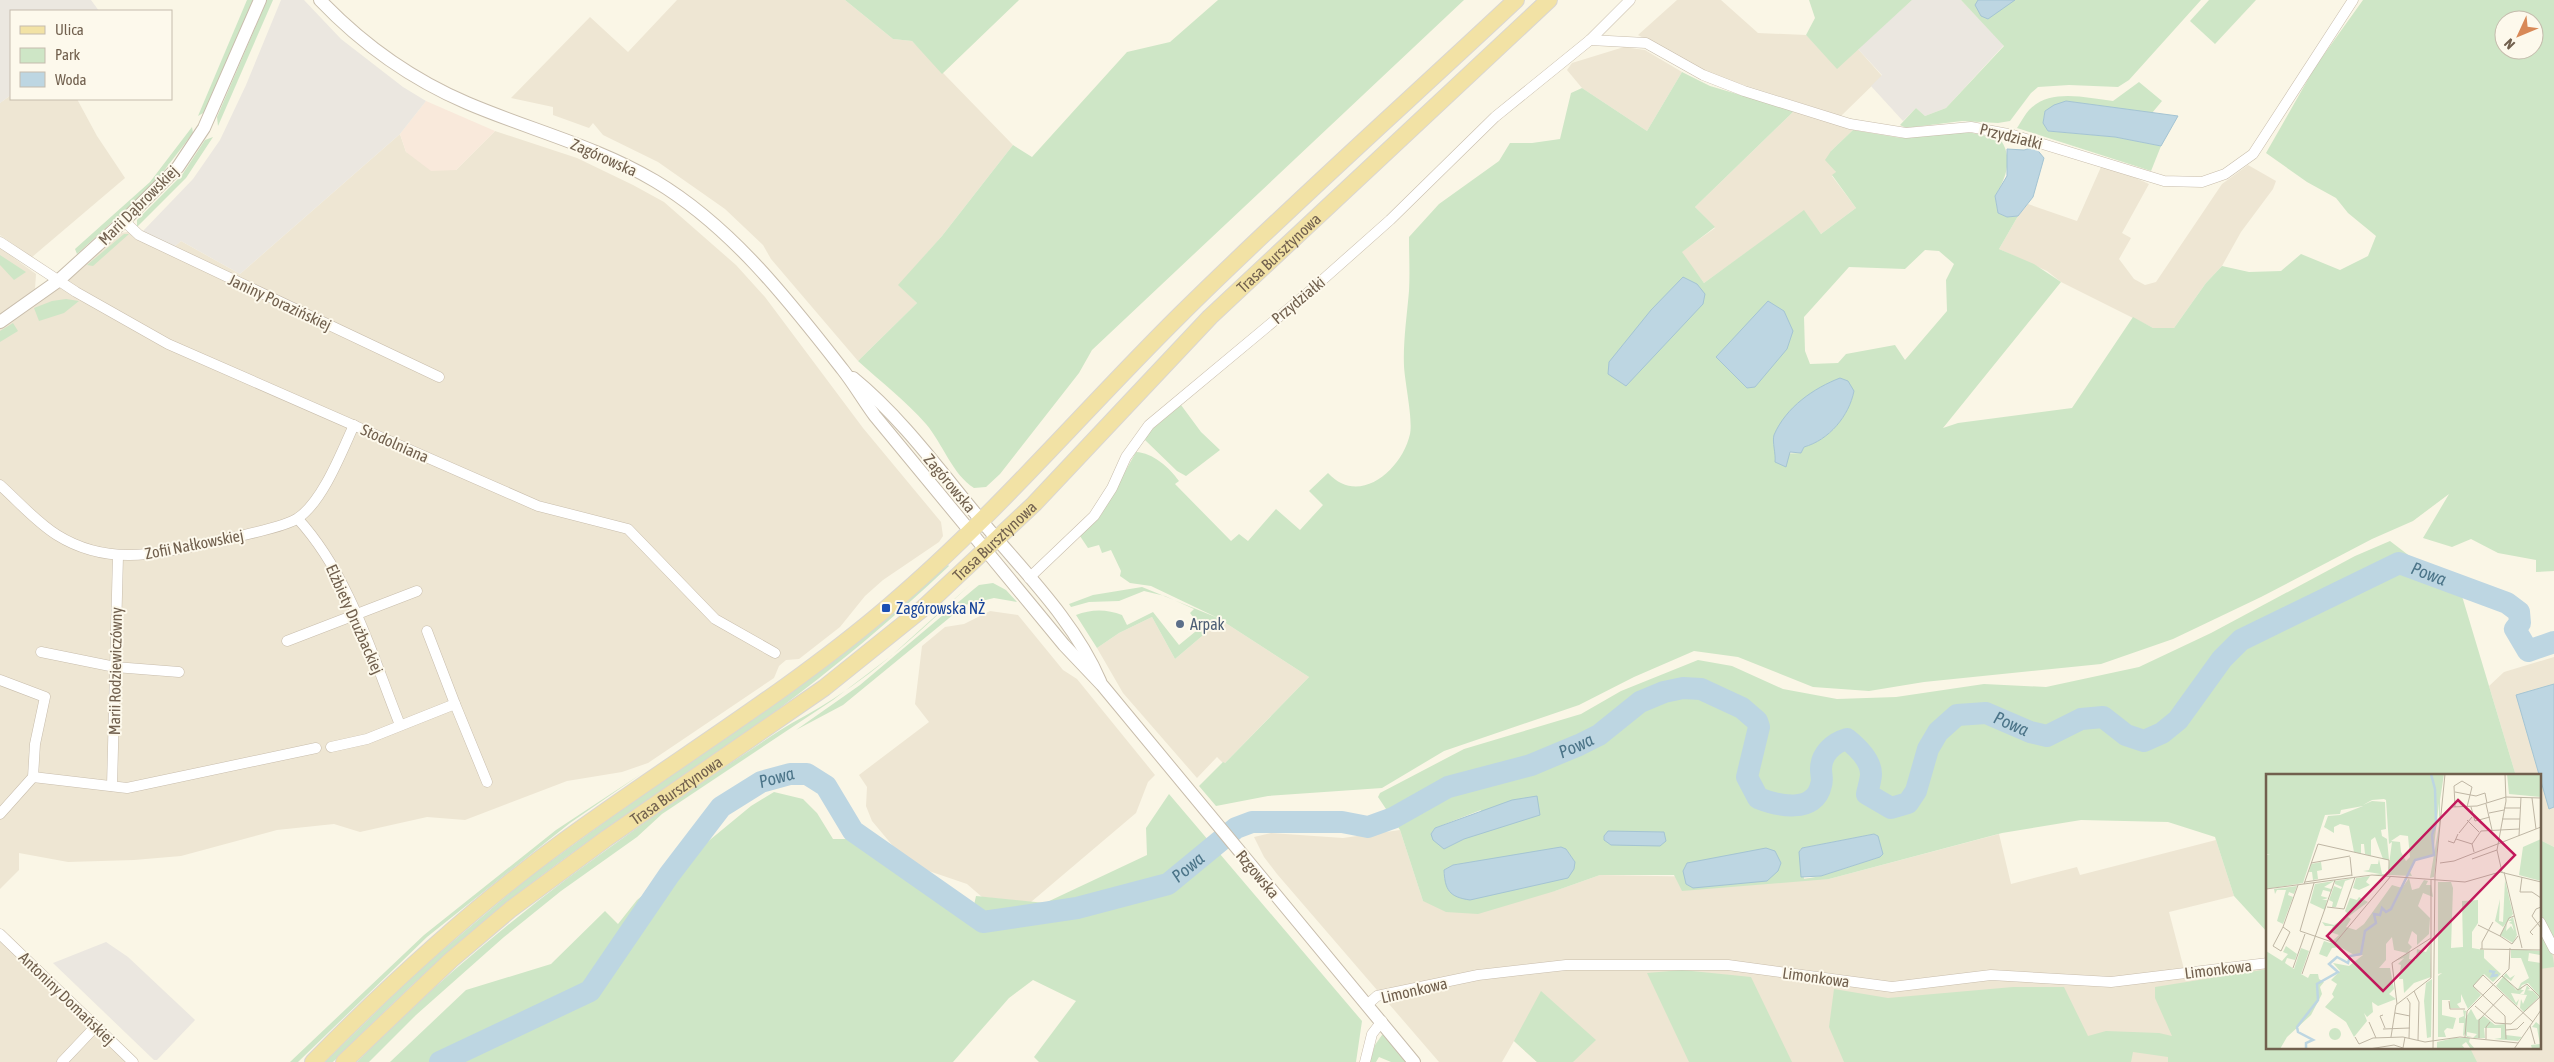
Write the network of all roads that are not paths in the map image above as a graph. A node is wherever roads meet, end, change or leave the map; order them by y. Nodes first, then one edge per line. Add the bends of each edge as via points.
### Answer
1 (260, 0) edge
2 (320, 0) edge
3 (1516, 0) edge
4 (1549, 0) edge
5 (1630, 0) edge
6 (2353, 0) edge
7 (1590, 40) junction
8 (124, 221) junction
9 (0, 242) edge
10 (58, 281) junction
11 (0, 322) edge
12 (439, 377) dead end
13 (354, 425) junction
14 (0, 485) edge
15 (298, 518) junction
16 (976, 527) junction
17 (992, 545) junction
18 (118, 556) junction
19 (1029, 578) junction
20 (417, 591) dead end
21 (1048, 600) joint
22 (1035, 609) joint
23 (356, 615) junction
24 (426, 631) dead end
25 (287, 641) dead end
26 (40, 652) dead end
27 (775, 653) dead end
28 (115, 667) junction
29 (179, 672) dead end
30 (0, 680) edge
31 (1102, 685) junction
32 (455, 704) junction
33 (400, 725) junction
34 (331, 747) dead end
35 (316, 748) dead end
36 (33, 777) junction
37 (487, 782) dead end
38 (112, 786) junction
39 (0, 814) edge
40 (2542, 926) edge
41 (0, 934) edge
42 (2554, 949) edge
43 (2266, 963) edge
44 (1368, 1005) junction
45 (1382, 1021) junction
46 (96, 1026) junction
47 (62, 1062) edge
48 (133, 1062) edge
49 (313, 1062) edge
50 (344, 1062) edge
51 (1365, 1062) edge
52 (1414, 1062) edge

1 - 8 street, Marii Dąbrowskiej via 204,128 178,167
2 - 16 street, Zagórowska via 381,54 434,87 468,104 594,151 642,174 684,200 742,251 845,372 900,424
3 - 16 main road, Trasa Bursztynowa via 1178,316
4 - 17 main road, Trasa Bursztynowa via 1210,317
5 - 7 street, Przydziałki
6 - 7 street, Przydziałki via 2253,154 2225,174 2202,182 2164,181 2013,135 1971,127 1906,133 1850,124 1703,75 1646,42
7 - 19 street, Przydziałki via 1495,117 1390,220 1310,291 1149,425 1126,457 1094,516
8 - 10 street, Marii Dąbrowskiej
8 - 12 street, Janiny Porazińskiej via 139,235
9 - 10 street, Stodolniana
10 - 11 street, Marii Dąbrowskiej
10 - 13 street, Stodolniana via 168,344
13 - 15 street via 331,478
13 - 27 street, Stodolniana via 538,506 628,529 715,619
14 - 18 street, Zofii Nałkowskiej via 56,534 84,549
15 - 18 street, Zofii Nałkowskiej via 245,535 178,550
15 - 23 street, Elżbiety Drużbackiej via 316,538 336,571
16 - 17 street, Zagórowska
16 - 49 main road, Trasa Bursztynowa via 901,596 824,658 567,838 505,886 404,972
17 - 19 street, Zagórowska
17 - 22 street, Zagórowska
17 - 50 main road, Trasa Bursztynowa via 839,678 607,838 511,909 451,960
18 - 28 street, Marii Rodziewiczówny
19 - 21 street, Zagórowska
20 - 23 street
21 - 31 street, Rzgowska via 1082,646
22 - 31 street, Rzgowska via 1087,672
23 - 25 street
23 - 33 street, Elżbiety Drużbackiej
24 - 32 street
26 - 28 street
28 - 29 street
28 - 38 street, Marii Rodziewiczówny
30 - 36 street via 46,697 35,744
31 - 44 street, Rzgowska
32 - 33 street
32 - 37 street
33 - 34 street via 367,739
35 - 38 street via 148,785
36 - 38 street
36 - 39 street
40 - 42 street
41 - 46 street, Antoniny Domańskiej
43 - 44 street, Limonkowa via 2111,982 1991,976 1892,987 1728,965 1566,965 1478,975 1377,996
44 - 45 street, Rzgowska
45 - 51 street via 1372,1034
45 - 52 street, Rzgowska
46 - 47 street
46 - 48 street, Antoniny Domańskiej

